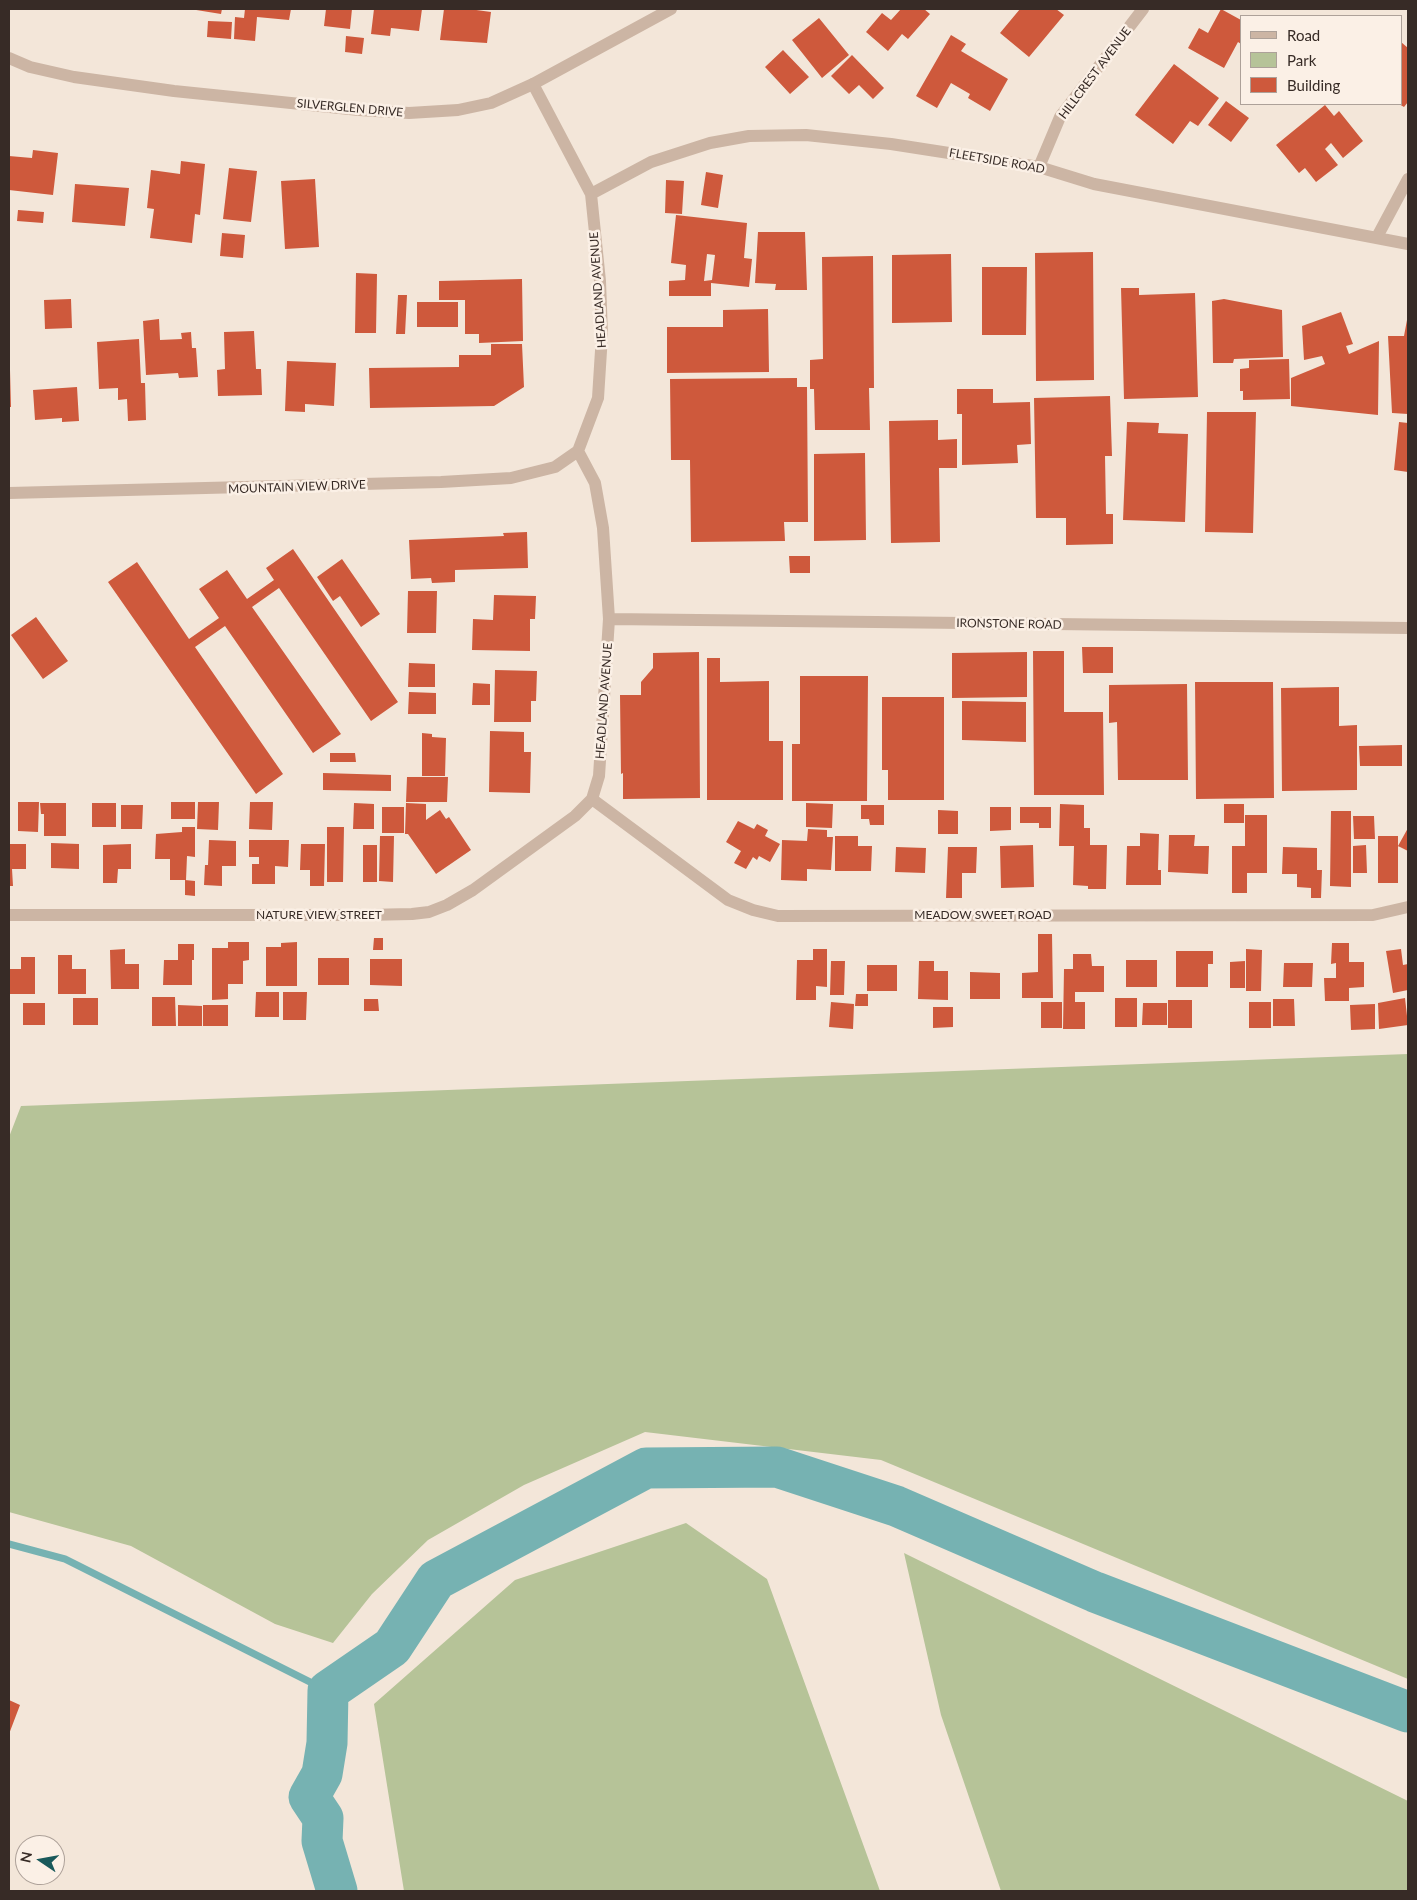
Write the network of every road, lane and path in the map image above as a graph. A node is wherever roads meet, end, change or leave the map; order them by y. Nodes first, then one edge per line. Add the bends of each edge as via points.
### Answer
1 (671, 9) edge
2 (1143, 9) edge
3 (9, 58) edge
4 (533, 84) junction
5 (1039, 167) junction
6 (1408, 179) edge
7 (591, 194) junction
8 (1377, 238) junction
9 (1408, 244) edge
10 (578, 452) junction
11 (9, 493) edge
12 (609, 619) junction
13 (1408, 628) edge
14 (592, 799) junction
15 (1408, 907) edge
16 (9, 915) edge

1 - 4 street, SILVERGLEN DRIVE
2 - 5 street, HILLCREST AVENUE via 1060,117
3 - 4 street, SILVERGLEN DRIVE via 39,69 112,83 409,113 458,110 491,103
4 - 7 street, HEADLAND AVENUE
5 - 7 street, FLEETSIDE ROAD via 891,144 806,135 749,136 710,143 651,162
5 - 8 street, FLEETSIDE ROAD via 1094,184
6 - 8 street
7 - 10 street, HEADLAND AVENUE via 600,281 602,360 598,398
8 - 9 street, FLEETSIDE ROAD
10 - 11 street, MOUNTAIN VIEW DRIVE via 555,468 511,478 372,485
10 - 12 street, HEADLAND AVENUE via 595,483 604,528
12 - 13 street, IRONSTONE ROAD
12 - 14 street, HEADLAND AVENUE via 599,776
14 - 15 street, MEADOW SWEET ROAD via 728,900 778,916 1373,915
14 - 16 street, NATURE VIEW STREET via 575,816 473,890 429,912 383,915

